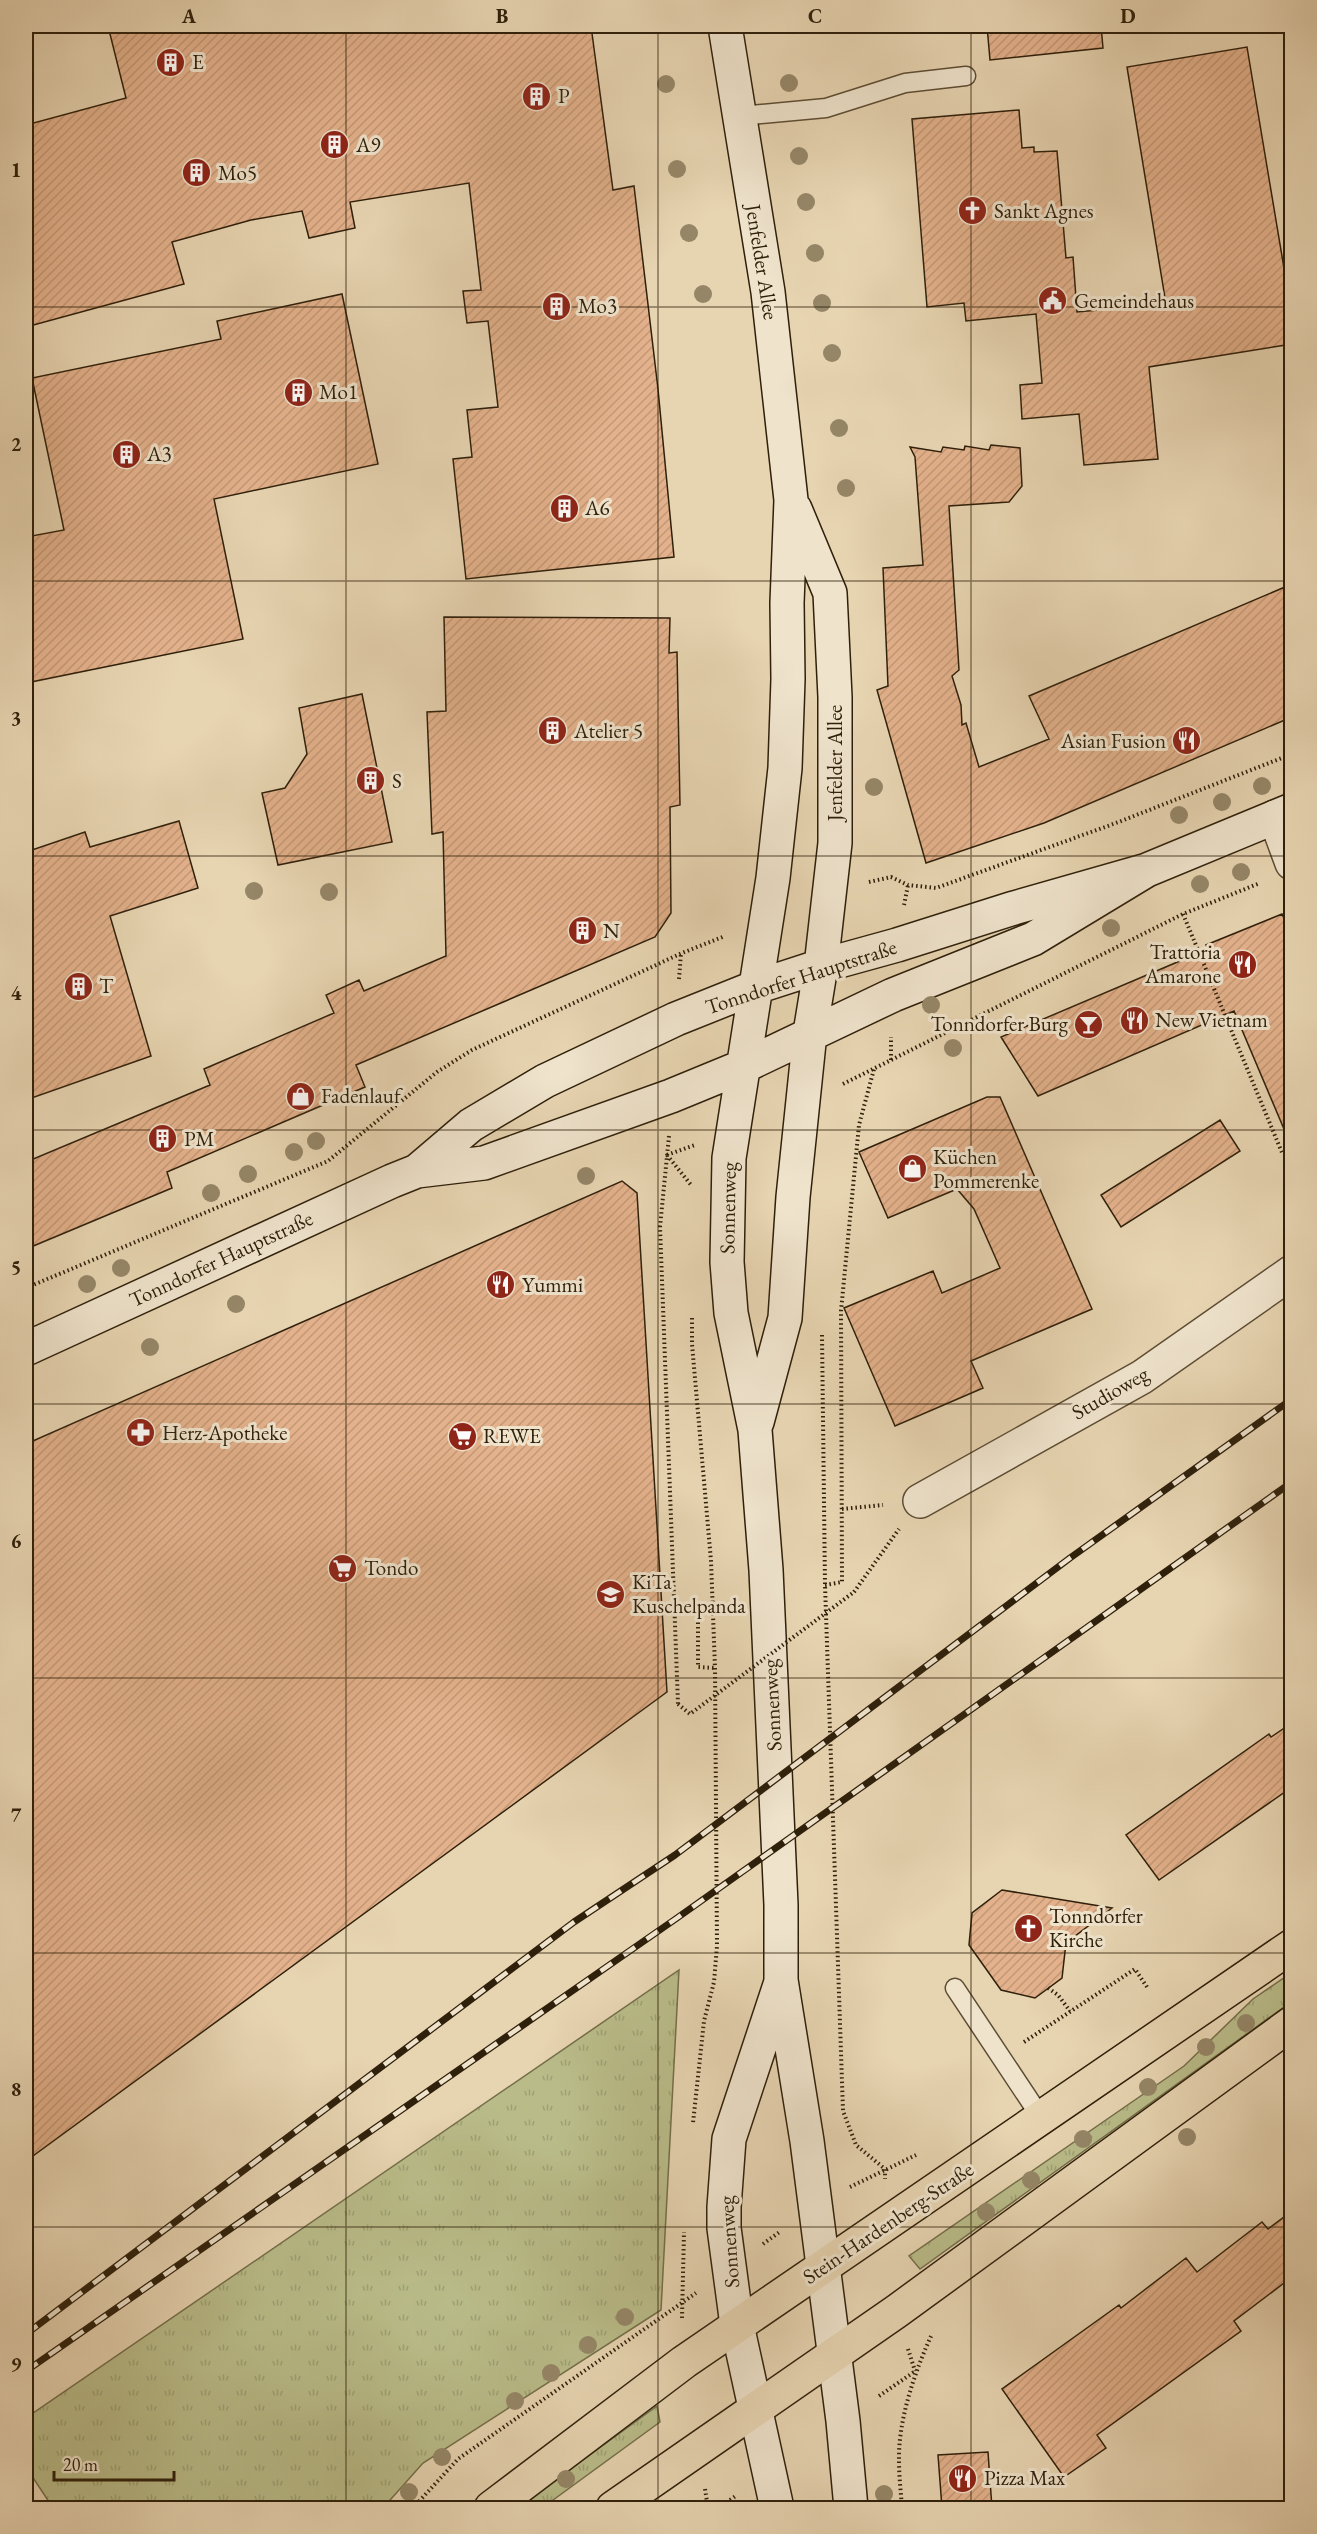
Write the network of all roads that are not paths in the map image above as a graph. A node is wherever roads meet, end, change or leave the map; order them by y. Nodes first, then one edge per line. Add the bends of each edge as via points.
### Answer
1 (725, 26) edge
2 (966, 76) dead end
3 (740, 116) junction
4 (791, 500) junction
5 (1283, 813) edge
6 (1147, 870) junction
7 (1281, 871) edge
8 (821, 966) junction
9 (756, 987) junction
10 (810, 1033) junction
11 (744, 1066) junction
12 (417, 1172) junction
13 (1292, 1272) edge
14 (26, 1349) edge
15 (755, 1430) junction
16 (920, 1501) road end
17 (1292, 1946) edge
18 (781, 1980) junction
19 (955, 1988) dead end
20 (1292, 2023) edge
21 (1042, 2119) junction
22 (822, 2266) junction
23 (737, 2325) junction
24 (833, 2354) junction
25 (756, 2408) junction
26 (491, 2508) edge
27 (613, 2508) edge
28 (777, 2508) edge
29 (851, 2508) edge

1 - 3 main road, Jenfelder Allee
2 - 3 lane via 905,83 826,108
3 - 4 main road, Jenfelder Allee via 768,292
4 - 8 main road, Jenfelder Allee via 830,593 835,843
4 - 9 main road, Jenfelder Allee via 785,768
5 - 6 main road, Tonndorfer Hauptstraße
5 - 7 main road
6 - 8 main road, Tonndorfer Hauptstraße
6 - 10 main road, Tonndorfer Hauptstraße via 1034,939
8 - 9 main road, Tonndorfer Hauptstraße
8 - 10 main road, Jenfelder Allee
9 - 11 main road, Sonnenweg
9 - 12 main road, Tonndorfer Hauptstraße via 676,1019 544,1081 471,1125
10 - 11 main road, Tonndorfer Hauptstraße
10 - 15 main road, Sonnenweg via 785,1318
11 - 12 main road, Tonndorfer Hauptstraße via 624,1115 484,1163
11 - 15 main road, Sonnenweg via 729,1158 727,1262 731,1313
12 - 14 main road, Tonndorfer Hauptstraße
13 - 16 main road, Studioweg via 1142,1377
15 - 18 main road, Sonnenweg via 766,1570
17 - 21 main road, Stein-Hardenberg-Straße
18 - 22 main road, Sonnenweg via 807,2140
18 - 23 main road, Sonnenweg via 729,2139 724,2228
19 - 21 lane
20 - 24 main road
21 - 22 main road, Stein-Hardenberg-Straße
22 - 23 main road, Stein-Hardenberg-Straße
22 - 24 main road, Sonnenweg
23 - 25 main road, Sonnenweg
23 - 26 main road, Stein-Hardenberg-Straße
24 - 25 main road
24 - 29 main road, Sonnenweg
25 - 27 main road
25 - 28 main road, Sonnenweg

